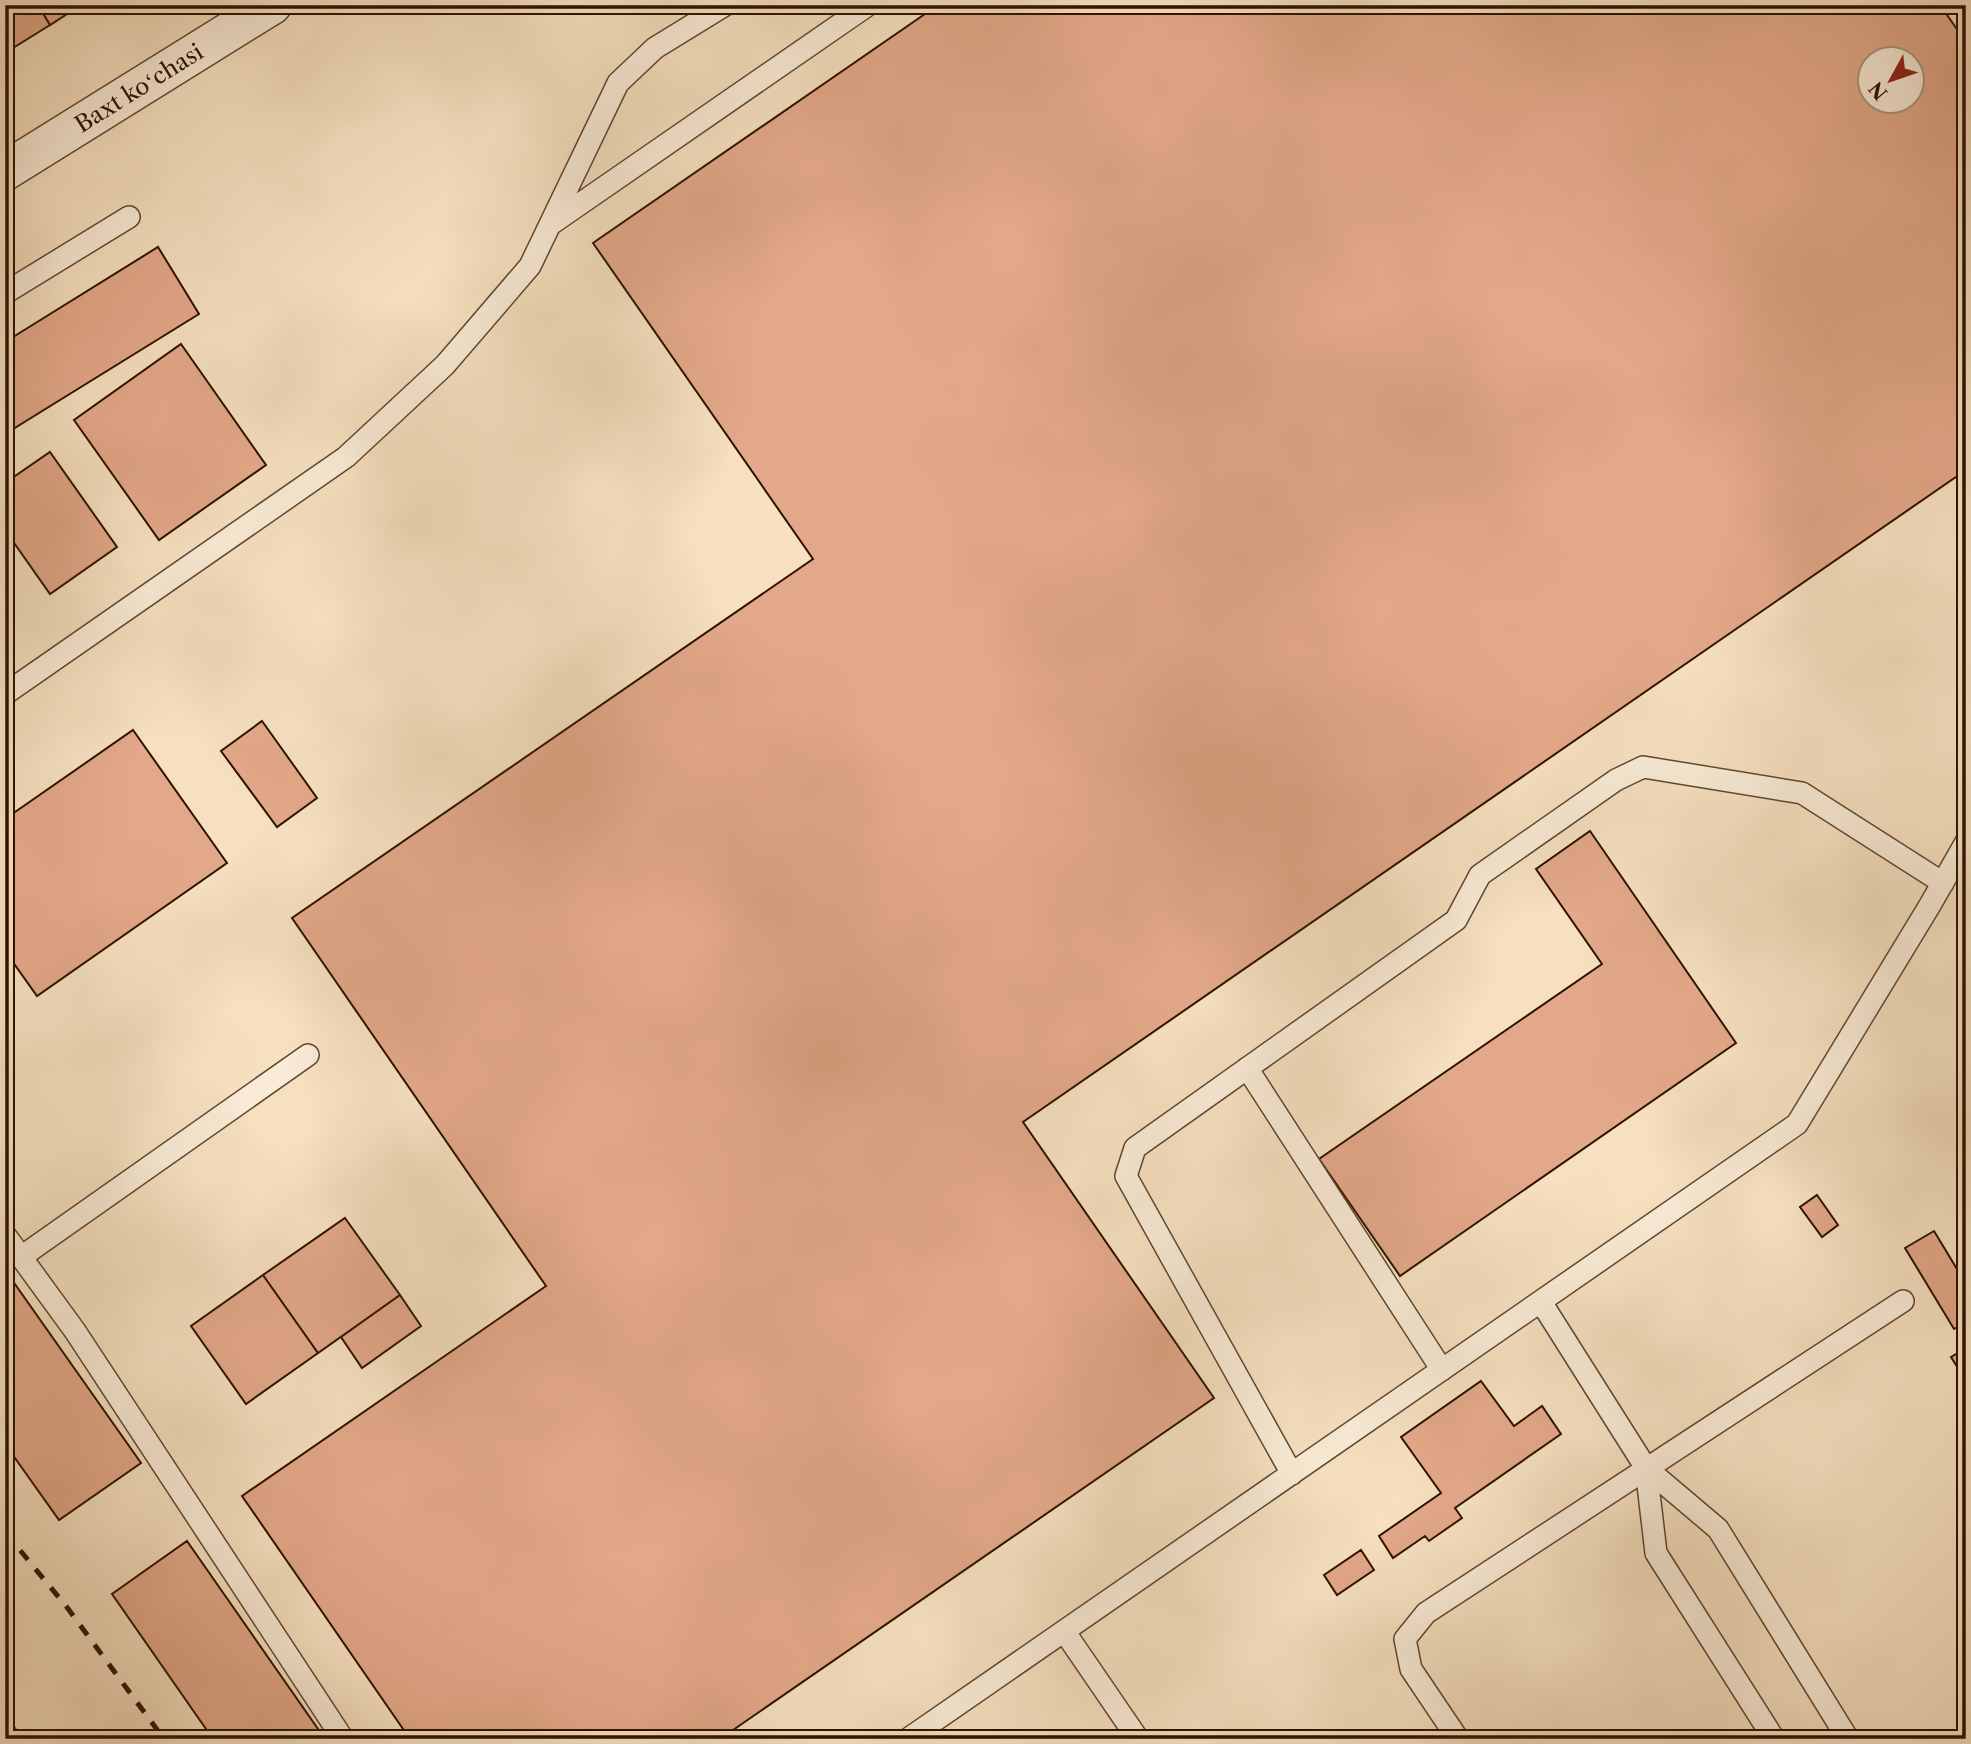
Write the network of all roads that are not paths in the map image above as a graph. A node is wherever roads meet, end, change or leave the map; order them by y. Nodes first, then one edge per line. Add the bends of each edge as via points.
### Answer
1 (272, 5) edge
2 (726, 5) edge
3 (868, 5) edge
4 (5, 171) edge
5 (129, 217) dead end
6 (549, 225) junction
7 (5, 293) edge
8 (5, 694) edge
9 (1966, 842) edge
10 (1943, 883) junction
11 (308, 1055) dead end
12 (1247, 1068) junction
13 (5, 1235) edge
14 (22, 1257) junction
15 (1903, 1301) dead end
16 (1541, 1302) junction
17 (1442, 1370) junction
18 (1646, 1468) junction
19 (1292, 1474) junction
20 (1063, 1631) junction
21 (5, 1733) edge
22 (9, 1739) edge
23 (343, 1739) edge
24 (908, 1739) edge
25 (1138, 1739) edge
26 (1458, 1739) edge
27 (1774, 1739) edge
28 (1848, 1739) edge

1 - 4 street, Baxt koʻchasi
2 - 6 lane via 655,48 618,83
3 - 6 lane
5 - 7 lane
6 - 8 lane via 530,265 445,365 346,457
9 - 10 lane
10 - 12 lane via 1802,793 1643,767 1616,780 1480,875 1456,920
10 - 16 lane via 1797,1124
11 - 14 lane
12 - 17 lane
12 - 19 lane via 1135,1148 1126,1177
13 - 14 lane
14 - 23 lane
15 - 18 lane
16 - 17 lane
16 - 18 lane
17 - 19 lane
18 - 26 lane via 1426,1613 1405,1639 1411,1669
18 - 27 lane via 1656,1553
18 - 28 lane via 1718,1530
19 - 20 lane
20 - 24 lane
20 - 25 lane
21 - 22 lane

